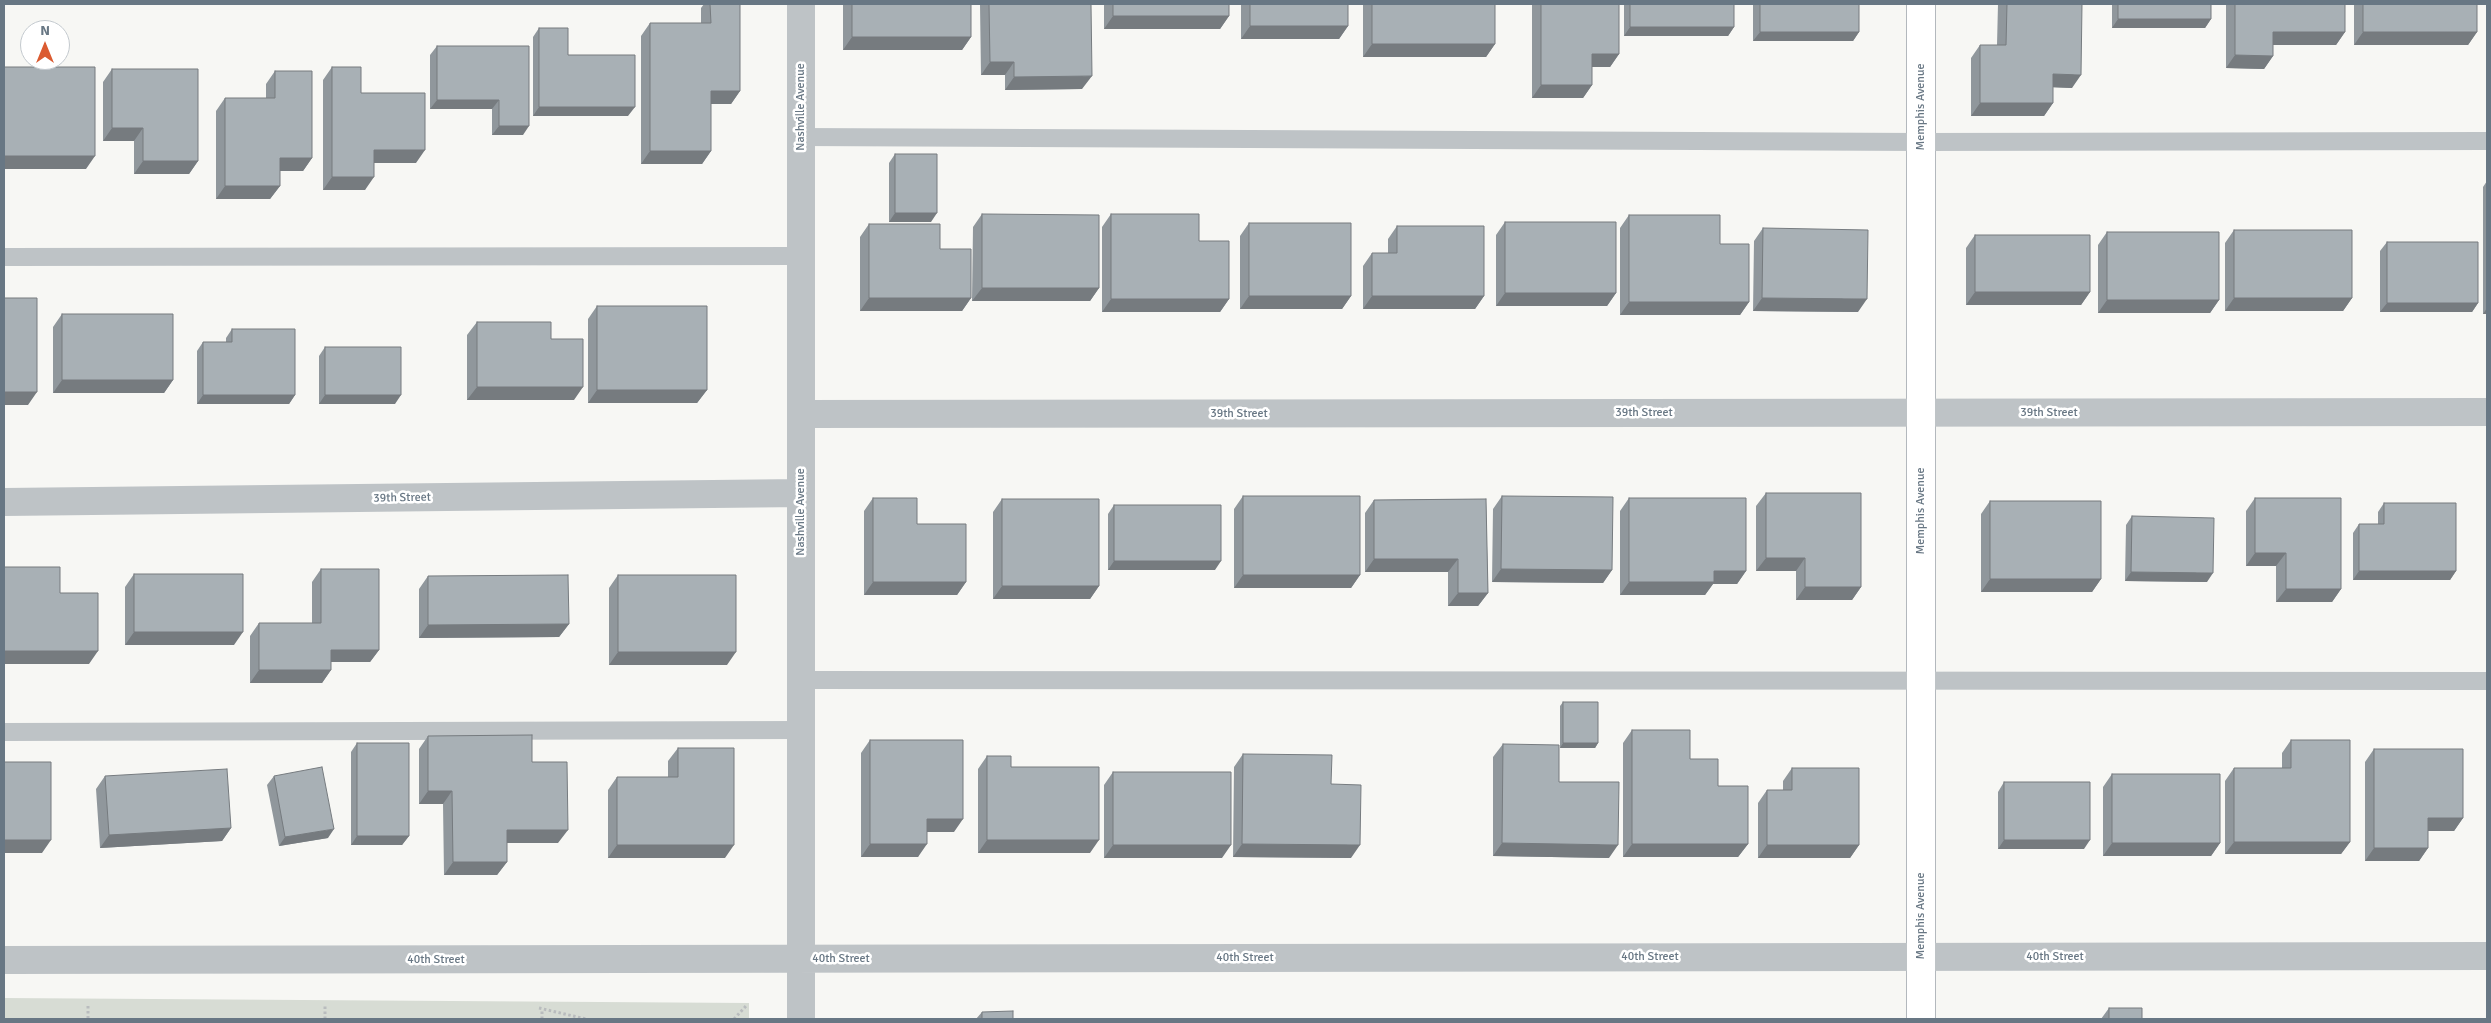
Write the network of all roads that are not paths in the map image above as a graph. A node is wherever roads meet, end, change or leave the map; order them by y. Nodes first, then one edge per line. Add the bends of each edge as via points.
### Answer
1 (801, 4) edge
2 (1921, 4) edge
3 (801, 136) junction
4 (2487, 141) edge
5 (1921, 142) junction
6 (801, 256) junction
7 (4, 257) edge
8 (2487, 412) edge
9 (1921, 413) junction
10 (801, 414) junction
11 (801, 493) junction
12 (4, 502) edge
13 (1921, 679) junction
14 (801, 680) junction
15 (2487, 681) edge
16 (801, 730) junction
17 (4, 732) edge
18 (2487, 956) edge
19 (1921, 957) junction
20 (801, 959) junction
21 (4, 960) edge
22 (801, 1019) edge
23 (1921, 1019) edge

1 - 3 street, Nashville Avenue
2 - 5 street, Memphis Avenue
3 - 5 lane
3 - 6 street, Nashville Avenue
4 - 5 lane
5 - 9 street, Memphis Avenue
6 - 7 lane
6 - 10 street, Nashville Avenue
8 - 9 street, 39th Street
9 - 10 street, 39th Street
9 - 13 street, Memphis Avenue
10 - 11 street, Nashville Avenue
11 - 12 street, 39th Street
11 - 14 street, Nashville Avenue
13 - 14 lane
13 - 15 lane
13 - 19 street, Memphis Avenue
14 - 16 street, Nashville Avenue
16 - 17 lane
16 - 20 street, Nashville Avenue
18 - 19 street, 40th Street
19 - 20 street, 40th Street
19 - 23 street, Memphis Avenue
20 - 21 street, 40th Street
20 - 22 street, Nashville Avenue

